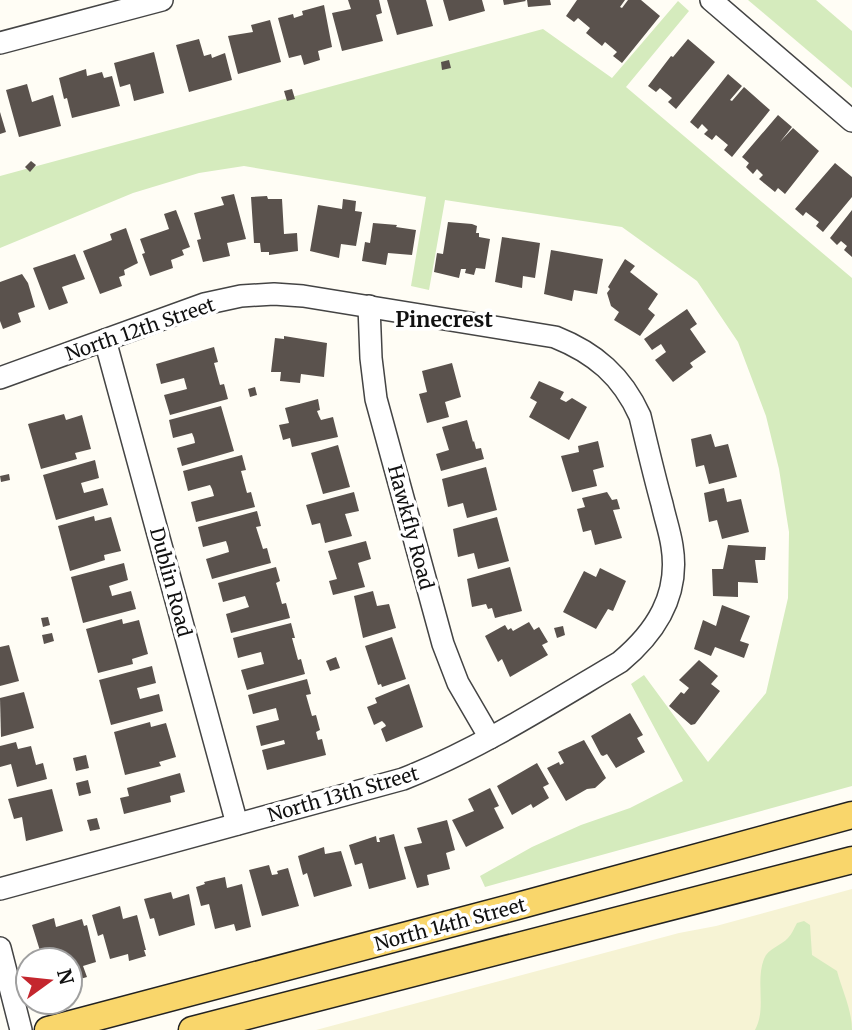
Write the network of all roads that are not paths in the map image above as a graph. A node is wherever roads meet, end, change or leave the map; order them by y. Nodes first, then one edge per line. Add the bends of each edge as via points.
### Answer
1 (162, 0) edge
2 (710, 0) edge
3 (0, 43) edge
4 (852, 121) edge
5 (369, 306) junction
6 (106, 340) junction
7 (0, 378) edge
8 (653, 628) joint
9 (489, 738) junction
10 (852, 815) edge
11 (237, 824) junction
12 (852, 860) edge
13 (0, 889) edge
14 (0, 948) edge
15 (21, 1030) edge
16 (48, 1030) edge
17 (192, 1030) edge

1 - 3 street
2 - 4 street
5 - 6 street, North 12th Street via 303,296 241,296 204,304
5 - 8 street, North 12th Street via 555,337 608,367 640,416 673,547 669,596
5 - 9 street, Hawkfly Road via 376,399 443,644 458,683
6 - 7 street, North 12th Street
6 - 11 street, Dublin Road
8 - 9 street, North 13th Street via 620,662
9 - 11 street, North 13th Street via 402,779
10 - 16 main road, North 14th Street
11 - 13 street, North 13th Street
12 - 17 main road, North 14th Street
14 - 15 street

